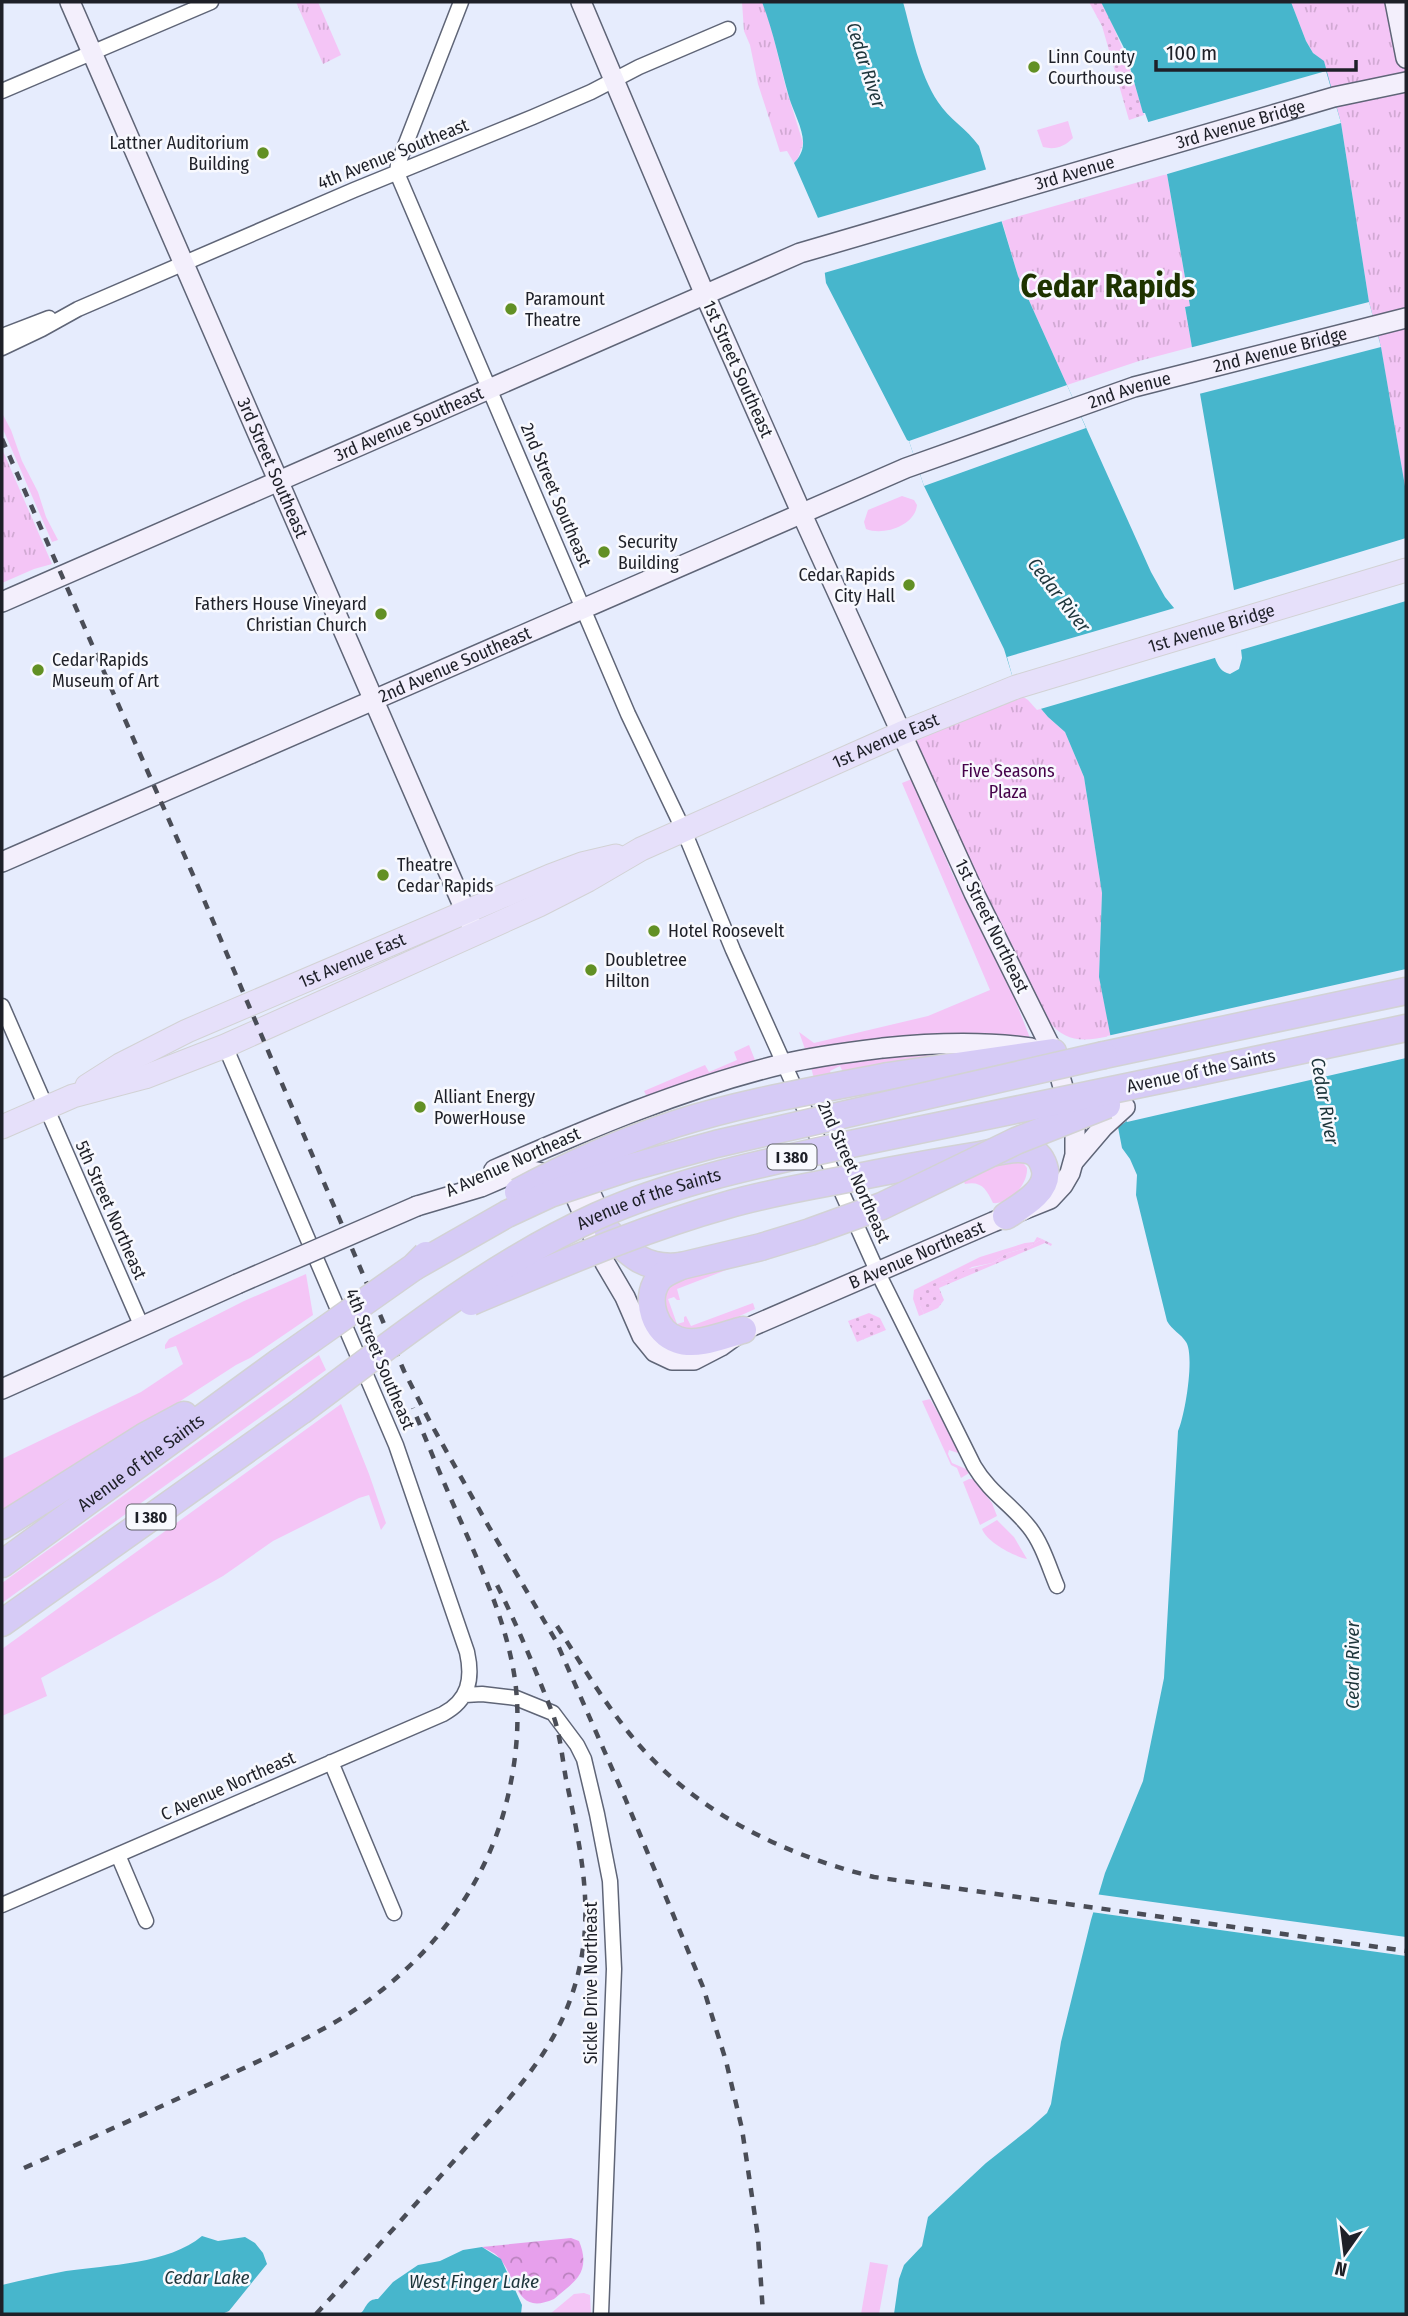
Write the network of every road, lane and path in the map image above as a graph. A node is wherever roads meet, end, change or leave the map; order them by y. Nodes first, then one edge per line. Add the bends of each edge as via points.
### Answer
1 (70, 2) edge
2 (211, 2) edge
3 (461, 2) edge
4 (582, 2) edge
5 (1395, 2) edge
6 (728, 29) dead end
7 (92, 54) junction
8 (1406, 58) edge
9 (615, 79) junction
10 (1406, 82) edge
11 (2, 91) edge
12 (1146, 151) joint
13 (397, 173) junction
14 (817, 247) joint
15 (184, 263) junction
16 (705, 295) junction
17 (71, 312) junction
18 (1406, 318) edge
19 (2, 336) edge
20 (2, 348) edge
21 (1184, 373) joint
22 (491, 389) junction
23 (911, 466) joint
24 (277, 482) junction
25 (802, 512) junction
26 (1406, 570) edge
27 (2, 602) edge
28 (583, 608) junction
29 (1016, 687) joint
30 (373, 699) junction
31 (902, 733) junction
32 (684, 831) junction
33 (2, 862) edge
34 (471, 923) junction
35 (1406, 985) edge
36 (1406, 992) edge
37 (1354, 1003) junction
38 (2, 1006) edge
39 (1406, 1028) edge
40 (225, 1046) junction
41 (1053, 1052) junction
42 (785, 1063) junction
43 (1194, 1073) junction
44 (73, 1096) junction
45 (1125, 1107) dead end
46 (46, 1108) junction
47 (1074, 1122) junction
48 (2, 1127) edge
49 (577, 1133) junction
50 (1073, 1162) junction
51 (926, 1164) junction
52 (417, 1206) junction
53 (1006, 1216) junction
54 (608, 1232) junction
55 (681, 1266) junction
56 (414, 1267) junction
57 (878, 1273) junction
58 (625, 1297) junction
59 (420, 1322) junction
60 (142, 1327) junction
61 (743, 1331) junction
62 (270, 1369) junction
63 (2, 1389) edge
64 (2, 1526) edge
65 (2, 1564) edge
66 (1057, 1586) dead end
67 (2, 1623) edge
68 (465, 1695) junction
69 (331, 1762) junction
70 (118, 1855) junction
71 (2, 1905) edge
72 (394, 1913) dead end
73 (146, 1922) dead end
74 (601, 2314) edge

1 - 7 street, 3rd Street Southeast
2 - 7 street
3 - 13 street
4 - 9 street, 1st Street Southeast
5 - 8 street
6 - 9 street, 4th Avenue Southeast
7 - 11 street
7 - 15 street, 3rd Street Southeast
9 - 13 street, 4th Avenue Southeast
9 - 16 street, 1st Street Southeast
10 - 12 street, 3rd Avenue Bridge via 1334,97
12 - 14 street, 3rd Avenue
13 - 15 street, 4th Avenue Southeast
13 - 22 street, 2nd Street Southeast
14 - 16 street, 3rd Avenue Southeast
15 - 17 street, 4th Avenue Southeast
15 - 24 street, 3rd Street Southeast
16 - 22 street, 3rd Avenue Southeast
16 - 25 street, 1st Street Southeast
17 - 19 street, 4th Avenue Southeast
17 - 20 street, 4th Avenue Southeast
18 - 21 street, 2nd Avenue Bridge
21 - 23 street, 2nd Avenue via 1076,406
22 - 24 street, 3rd Avenue Southeast
22 - 28 street, 2nd Street Southeast
23 - 25 street, 2nd Avenue Southeast
24 - 27 street, 3rd Avenue Southeast
24 - 30 street, 3rd Street Southeast
25 - 28 street, 2nd Avenue Southeast
25 - 31 street, 1st Street Southeast
26 - 29 main road, 1st Avenue Bridge
28 - 30 street, 2nd Avenue Southeast
28 - 32 street, 2nd Street Southeast
29 - 31 main road, 1st Avenue East
30 - 33 street, 2nd Avenue Southeast
30 - 34 street, 3rd Street Southeast
31 - 32 main road, 1st Avenue East
31 - 41 street, 1st Street Northeast
32 - 34 main road, 1st Avenue East via 641,849 563,894
32 - 42 street, 2nd Street Northeast
34 - 40 main road, 1st Avenue East
34 - 44 main road, 1st Avenue East via 187,1031 120,1065
35 - 37 highway
36 - 37 highway, Avenue of the Saints / I 380
37 - 56 highway, Avenue of the Saints / I 380, bridge via 933,1093 628,1168 528,1204
38 - 46 street, 5th Street Northeast
39 - 43 highway, Avenue of the Saints / I 380
40 - 44 main road, 1st Avenue East via 145,1077
40 - 68 street, 4th Street Southeast via 396,1445 467,1652 470,1677
41 - 42 street, A Avenue Northeast via 978,1044 910,1045
41 - 47 street, 1st Street Northeast
41 - 56 highway, bridge via 888,1076 701,1116 598,1152 484,1210
42 - 49 street, A Avenue Northeast via 678,1095
42 - 57 street, 2nd Street Northeast
43 - 55 highway, bridge via 1050,1126 882,1206 810,1233
43 - 59 highway, Avenue of the Saints / I 380, bridge via 773,1161 675,1187 564,1232
44 - 46 main road, 1st Avenue East
45 - 50 street, B Avenue Northeast
46 - 48 main road, 1st Avenue East
46 - 60 street, 5th Street Northeast
47 - 50 street, B Avenue Northeast
47 - 51 highway
49 - 52 street, A Avenue Northeast
49 - 54 street via 575,1159
50 - 53 street, B Avenue Northeast via 1063,1185 1050,1199
51 - 53 highway via 1013,1150 1037,1154 1045,1168 1044,1183
51 - 59 highway, bridge via 727,1205 595,1250
52 - 58 street via 512,1174 553,1175 572,1189
52 - 60 street, A Avenue Northeast, bridge
53 - 57 street, B Avenue Northeast
54 - 55 highway via 645,1264
54 - 58 street
55 - 61 highway via 659,1278 654,1287 652,1307 661,1328 687,1342
56 - 62 highway, I 380, bridge
57 - 61 street, B Avenue Northeast
57 - 66 street, 2nd Street Northeast via 974,1466 1031,1530
58 - 61 street, B Avenue Northeast via 648,1344 672,1360 694,1360
59 - 67 highway, Avenue of the Saints / I 380, bridge
60 - 63 street, A Avenue Northeast
62 - 64 highway via 145,1436
62 - 65 highway, Avenue of the Saints / I 380
68 - 69 street, C Avenue Northeast via 443,1714
68 - 74 street, Sickle Drive Northeast via 508,1697 553,1713 584,1759 595,1802 610,1881 614,1969
69 - 70 street, C Avenue Northeast
69 - 72 street
70 - 71 street, C Avenue Northeast
70 - 73 street

